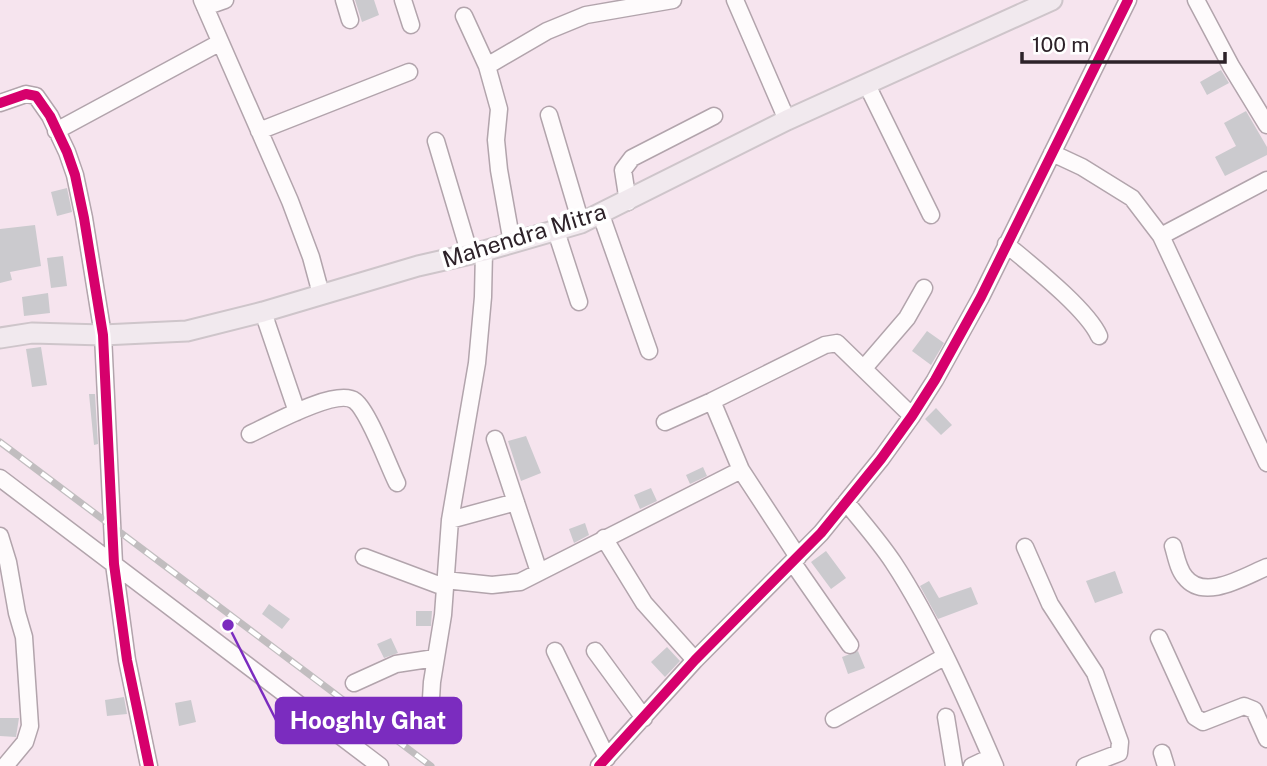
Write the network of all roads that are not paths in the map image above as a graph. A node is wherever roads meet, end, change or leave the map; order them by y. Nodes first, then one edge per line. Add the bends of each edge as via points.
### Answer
1 (225, 0) edge
2 (344, 0) edge
3 (403, 0) edge
4 (673, 0) edge
5 (735, 0) edge
6 (1052, 0) edge
7 (1128, 0) edge
8 (1196, 0) edge
9 (203, 4) edge
10 (464, 16) dead end
11 (350, 20) dead end
12 (411, 25) dead end
13 (219, 43) junction
14 (487, 66) junction
15 (409, 72) dead end
16 (867, 85) junction
17 (0, 103) edge
18 (549, 115) dead end
19 (714, 116) dead end
20 (787, 120) junction
21 (1267, 125) edge
22 (56, 131) junction
23 (259, 131) junction
24 (436, 141) dead end
25 (1052, 153) junction
26 (1267, 180) edge
27 (628, 202) junction
28 (601, 215) junction
29 (931, 215) dead end
30 (582, 223) junction
31 (556, 230) junction
32 (1161, 236) junction
33 (512, 243) junction
34 (1006, 244) junction
35 (477, 253) junction
36 (924, 288) dead end
37 (321, 294) junction
38 (579, 302) dead end
39 (264, 312) junction
40 (103, 335) junction
41 (1099, 336) dead end
42 (0, 338) edge
43 (649, 351) dead end
44 (864, 368) junction
45 (712, 401) junction
46 (297, 412) junction
47 (912, 416) junction
48 (665, 422) dead end
49 (250, 434) dead end
50 (495, 439) dead end
51 (1267, 463) edge
52 (741, 470) junction
53 (0, 478) edge
54 (397, 483) dead end
55 (516, 502) junction
56 (846, 502) junction
57 (450, 520) junction
58 (0, 536) edge
59 (604, 538) junction
60 (1173, 546) dead end
61 (1025, 547) dead end
62 (364, 557) dead end
63 (796, 560) junction
64 (114, 564) junction
65 (1267, 568) edge
66 (539, 572) junction
67 (445, 583) junction
68 (1159, 638) dead end
69 (850, 645) dead end
70 (555, 651) dead end
71 (595, 651) dead end
72 (435, 657) junction
73 (944, 657) junction
74 (695, 660) junction
75 (354, 683) dead end
76 (946, 717) dead end
77 (643, 718) junction
78 (834, 719) dead end
79 (429, 732) dead end
80 (1267, 739) edge
81 (993, 761) edge
82 (603, 762) edge
83 (5, 766) edge
84 (149, 766) edge
85 (380, 766) edge
86 (954, 766) edge
87 (972, 766) edge
88 (1085, 766) edge

1 - 9 street
2 - 11 street
3 - 12 street
4 - 14 street via 586,15 547,31
5 - 20 street
6 - 16 main road, Mahendra Mitra
7 - 25 street
8 - 21 street
9 - 13 street
10 - 14 street
13 - 22 street
13 - 23 street
14 - 33 street via 499,109 497,150
15 - 23 street
16 - 20 main road, Mahendra Mitra
16 - 29 street
17 - 22 street via 26,94 36,96
18 - 30 street
19 - 27 street via 632,158 623,170
20 - 27 main road, Mahendra Mitra
22 - 40 street via 75,175
23 - 37 street via 300,227
24 - 35 street
25 - 32 street via 1132,198
25 - 34 street
26 - 32 street
27 - 28 main road, Mahendra Mitra
28 - 30 main road, Mahendra Mitra
28 - 43 street
30 - 31 main road, Mahendra Mitra
31 - 33 main road, Mahendra Mitra
31 - 38 street
32 - 51 street
33 - 35 main road, Mahendra Mitra
34 - 41 street via 1063,294
34 - 47 street
35 - 37 main road, Mahendra Mitra
35 - 57 street via 483,297 477,363
36 - 44 street via 907,318
37 - 39 main road, Mahendra Mitra
39 - 40 main road, Mahendra Mitra via 187,331
39 - 46 street
40 - 42 main road, Mahendra Mitra via 32,333
40 - 64 street
44 - 45 street via 837,343 825,345
44 - 47 street
45 - 48 street
45 - 52 street
46 - 49 street
46 - 54 street via 340,397 355,401
47 - 56 street
50 - 55 street
52 - 59 street
52 - 63 street
53 - 64 street
55 - 57 street
55 - 66 street
56 - 63 street
56 - 73 street via 893,562
57 - 67 street
58 - 83 street via 24,637 30,726
59 - 66 street
59 - 74 street via 644,603
60 - 65 street via 1182,573 1192,584 1220,586
61 - 88 street via 1050,604 1095,673 1120,742 1118,753
62 - 67 street
63 - 69 street
63 - 74 street
64 - 84 street via 127,660
64 - 85 street
66 - 67 street via 507,584
67 - 72 street
68 - 80 street via 1195,717 1203,722 1244,706 1254,710
70 - 82 street
71 - 77 street
72 - 75 street via 396,664
72 - 79 street
73 - 78 street
73 - 81 street
74 - 77 street
76 - 86 street
77 - 82 street
81 - 87 street

